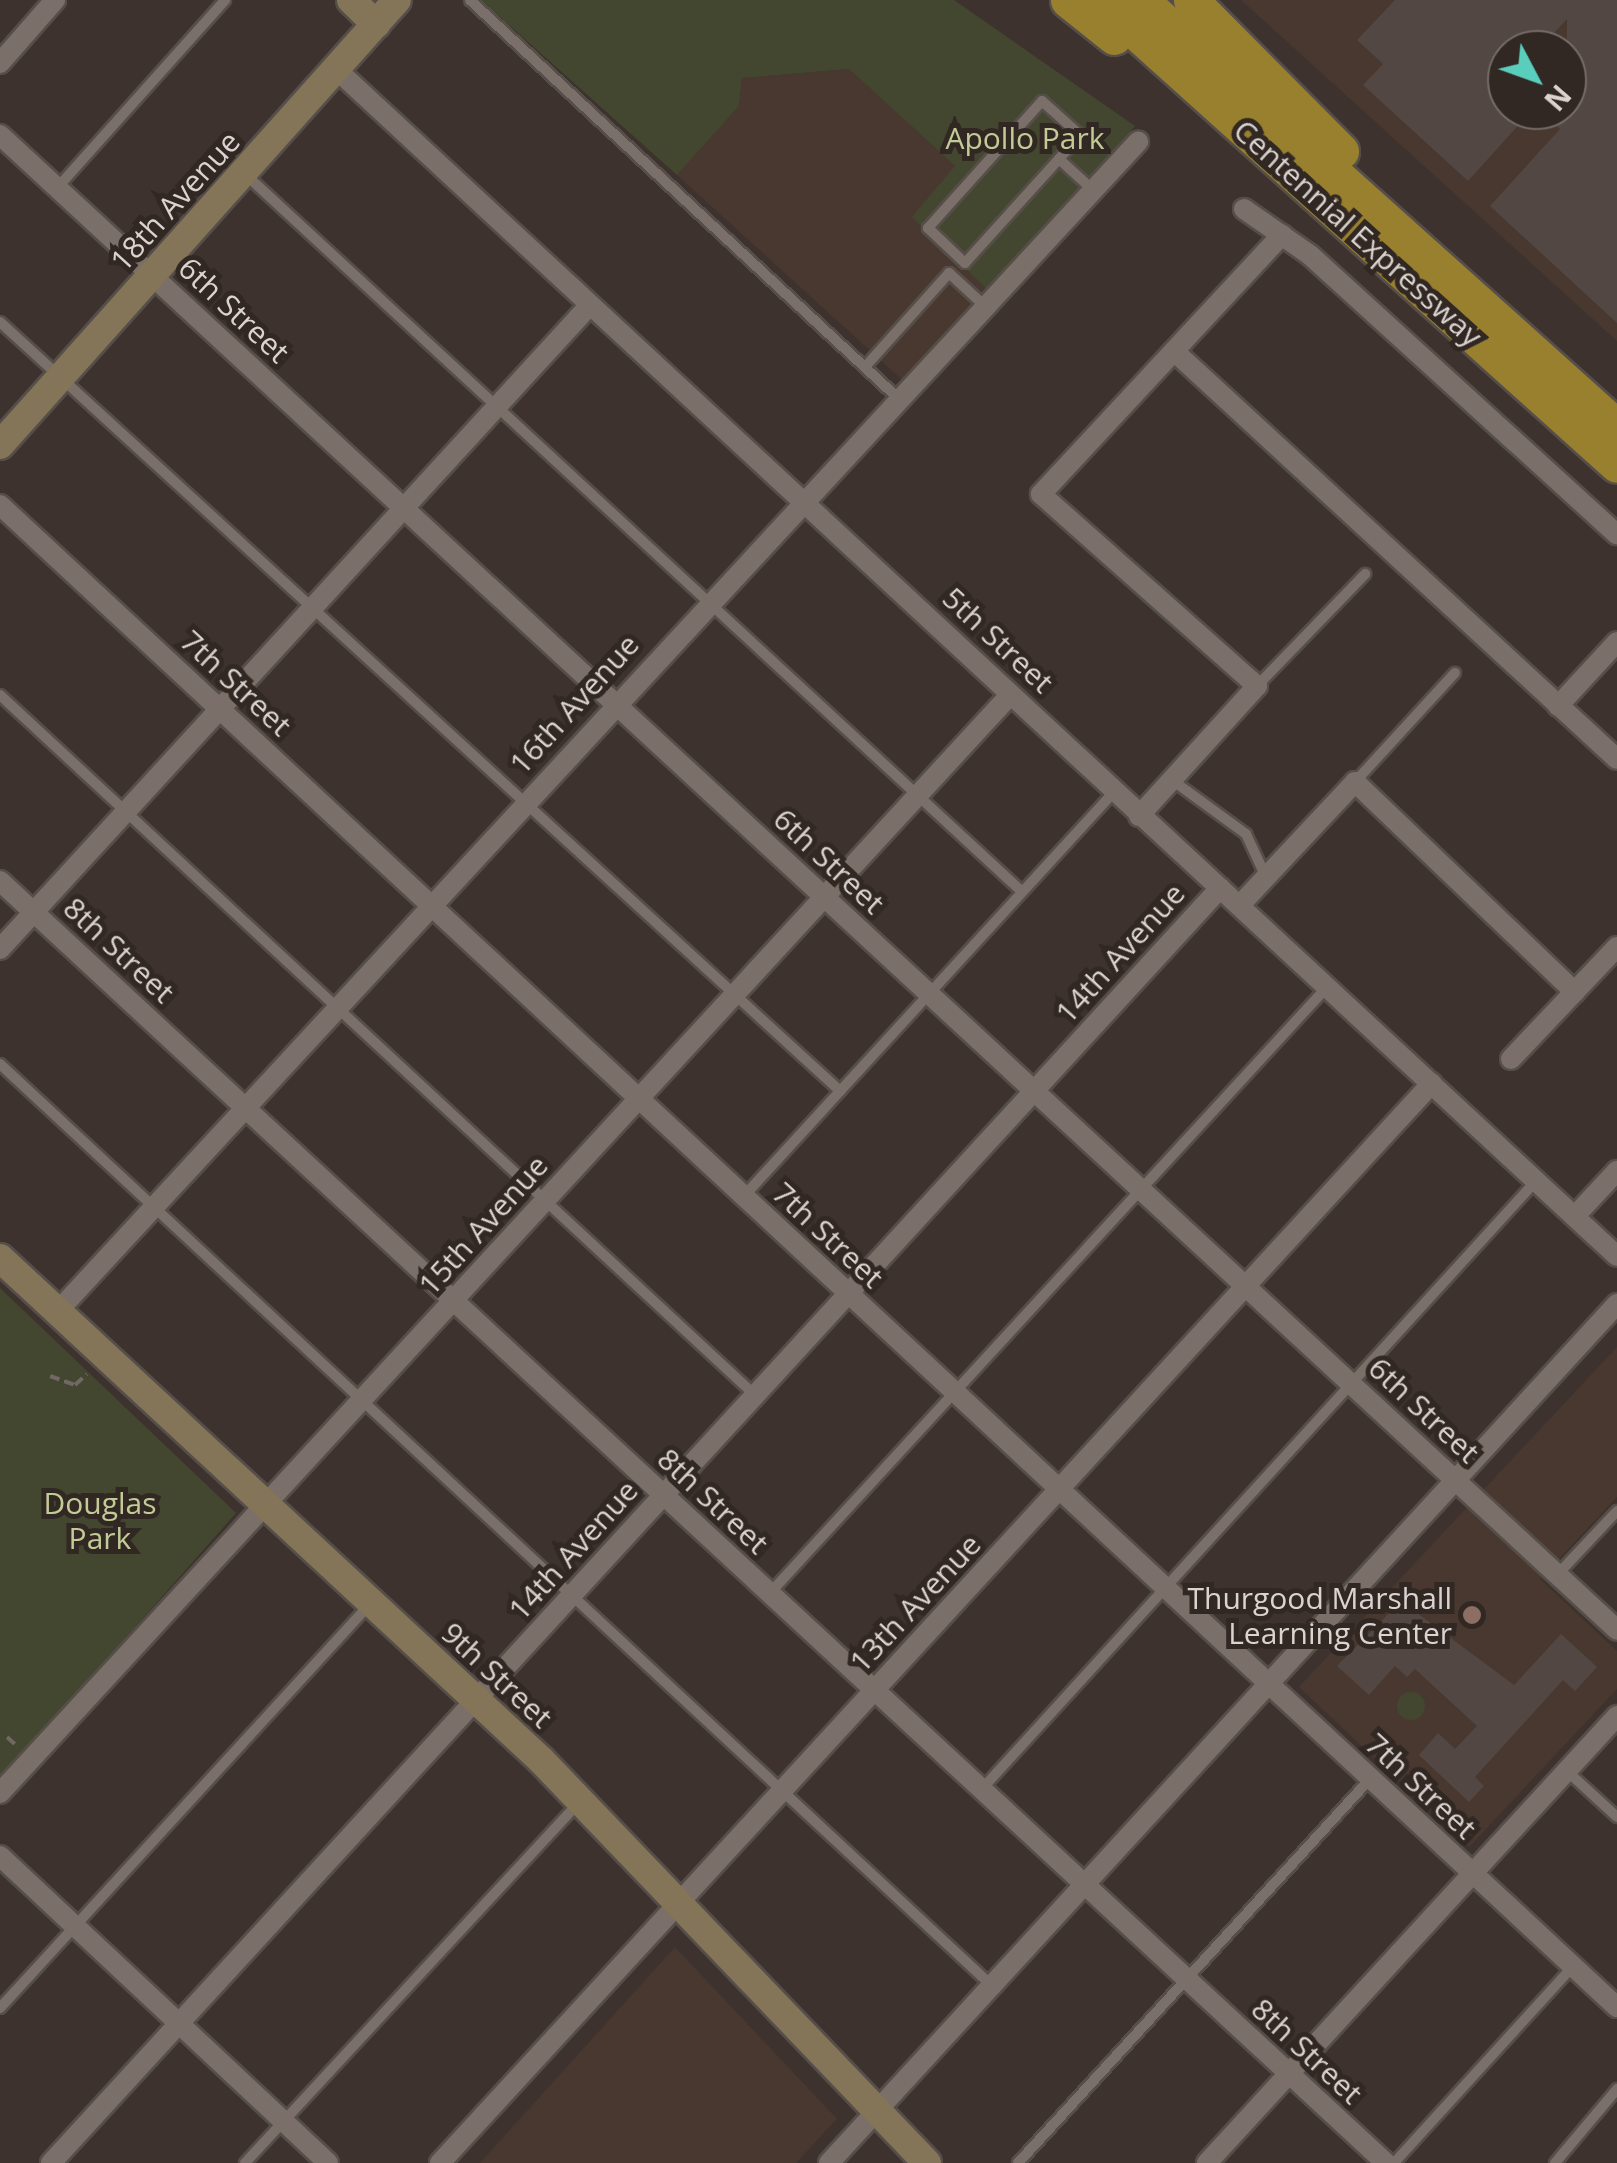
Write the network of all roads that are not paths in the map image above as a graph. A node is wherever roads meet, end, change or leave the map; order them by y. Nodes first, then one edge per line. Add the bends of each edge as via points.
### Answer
1 (56, 0) edge
2 (225, 0) edge
3 (351, 0) edge
4 (398, 0) edge
5 (470, 0) edge
6 (1068, 0) edge
7 (1100, 0) edge
8 (1141, 0) edge
9 (1190, 0) edge
10 (376, 24) junction
11 (0, 63) edge
12 (336, 69) junction
13 (0, 135) edge
14 (1138, 142) dead end
15 (1274, 157) junction
16 (1059, 159) junction
17 (243, 172) junction
18 (58, 188) junction
19 (1094, 191) junction
20 (1244, 209) dead end
21 (1282, 234) junction
22 (152, 275) junction
23 (590, 305) junction
24 (987, 308) junction
25 (1487, 310) junction
26 (0, 322) edge
27 (1174, 350) junction
28 (866, 367) junction
29 (61, 378) junction
30 (901, 402) junction
31 (496, 406) junction
32 (1617, 427) edge
33 (0, 446) edge
34 (1617, 466) edge
35 (805, 503) junction
36 (0, 505) edge
37 (402, 506) junction
38 (1617, 534) edge
39 (1365, 574) dead end
40 (709, 600) junction
41 (310, 607) junction
42 (1617, 642) edge
43 (1455, 673) dead end
44 (1258, 686) junction
45 (0, 695) edge
46 (1009, 696) junction
47 (616, 702) junction
48 (1558, 706) junction
49 (219, 708) junction
50 (1617, 759) edge
51 (1172, 780) junction
52 (1355, 782) junction
53 (1114, 792) junction
54 (917, 797) junction
55 (522, 805) junction
56 (126, 812) junction
57 (1139, 816) junction
58 (1266, 878) junction
59 (0, 881) edge
60 (1220, 888) junction
61 (1019, 889) junction
62 (824, 898) junction
63 (429, 904) junction
64 (1240, 905) junction
65 (34, 912) junction
66 (1617, 947) edge
67 (0, 949) edge
68 (1328, 985) junction
69 (1575, 992) junction
70 (929, 995) junction
71 (730, 1000) junction
72 (336, 1006) junction
73 (1511, 1059) dead end
74 (0, 1064) edge
75 (1432, 1083) junction
76 (840, 1091) junction
77 (1034, 1092) junction
78 (636, 1101) junction
79 (244, 1106) junction
80 (1617, 1171) edge
81 (1536, 1180) junction
82 (1140, 1188) junction
83 (743, 1196) junction
84 (548, 1200) junction
85 (153, 1208) junction
86 (1575, 1216) junction
87 (1617, 1256) edge
88 (0, 1258) edge
89 (1246, 1286) junction
90 (849, 1295) junction
91 (453, 1303) junction
92 (1617, 1304) edge
93 (58, 1311) junction
94 (1350, 1382) junction
95 (954, 1392) junction
96 (756, 1396) junction
97 (364, 1401) junction
98 (1455, 1480) junction
99 (1060, 1489) junction
100 (664, 1495) junction
101 (267, 1506) junction
102 (1617, 1511) edge
103 (1557, 1575) junction
104 (1162, 1585) junction
105 (769, 1594) junction
106 (573, 1596) junction
107 (372, 1603) junction
108 (1617, 1630) edge
109 (1268, 1686) junction
110 (873, 1692) junction
111 (477, 1700) junction
112 (1617, 1716) edge
113 (1567, 1772) junction
114 (1370, 1779) junction
115 (782, 1790) junction
116 (980, 1791) junction
117 (0, 1792) edge
118 (581, 1800) junction
119 (1617, 1816) edge
120 (0, 1856) edge
121 (1472, 1875) junction
122 (1083, 1886) junction
123 (678, 1904) junction
124 (74, 1925) junction
125 (1573, 1966) junction
126 (1186, 1979) junction
127 (991, 1986) junction
128 (1617, 2007) edge
129 (0, 2008) edge
130 (177, 2026) junction
131 (1286, 2076) junction
132 (1617, 2090) edge
133 (878, 2111) junction
134 (283, 2120) junction
135 (51, 2163) edge
136 (245, 2163) edge
137 (328, 2163) edge
138 (440, 2163) edge
139 (829, 2163) edge
140 (927, 2163) edge
141 (1018, 2163) edge
142 (1207, 2163) edge
143 (1386, 2163) edge
144 (1394, 2163) edge
145 (1555, 2163) edge

1 - 11 street
2 - 18 lane
3 - 10 street
4 - 10 street, 18th Avenue
5 - 28 lane
6 - 15 highway
7 - 15 highway, Centennial Expressway
8 - 25 highway, Centennial Expressway
9 - 25 highway
10 - 12 street, 18th Avenue
12 - 17 street, 18th Avenue
12 - 23 street, 5th Street
13 - 18 street, 6th Street
14 - 19 street, 16th Avenue
15 - 34 highway, Centennial Expressway
16 - 16 lane via 966,263 928,228 1042,101 1080,136
16 - 19 lane
17 - 22 street, 18th Avenue
17 - 31 lane
18 - 22 street, 6th Street
19 - 24 street, 16th Avenue
20 - 21 street
21 - 27 street
21 - 38 street
22 - 29 street, 18th Avenue
22 - 37 street, 6th Street
23 - 31 street
23 - 35 street, 5th Street
24 - 28 lane via 949,273
24 - 30 street, 16th Avenue
25 - 32 highway, Centennial Expressway
26 - 29 lane
27 - 44 street via 1042,494
27 - 48 street
28 - 30 lane
29 - 33 street, 18th Avenue
29 - 41 lane
30 - 35 street, 16th Avenue
31 - 37 street
31 - 40 lane
35 - 40 street, 16th Avenue
35 - 46 street, 5th Street
36 - 49 street, 7th Street
37 - 41 street
37 - 47 street, 6th Street
39 - 44 lane
40 - 47 street, 16th Avenue
40 - 54 lane
41 - 49 street
41 - 55 lane
42 - 48 street
43 - 52 lane
44 - 51 street
45 - 56 lane
46 - 53 street, 5th Street
46 - 54 street, 15th Avenue
47 - 55 street, 16th Avenue
47 - 62 street, 6th Street
48 - 50 street
49 - 56 street
49 - 63 street, 7th Street
51 - 57 street
51 - 58 lane via 1246,834
52 - 58 street
52 - 69 street
53 - 57 street, 5th Street
53 - 61 lane
54 - 61 lane
54 - 62 street, 15th Avenue
55 - 63 street, 16th Avenue
55 - 71 lane
56 - 65 street
56 - 72 lane
57 - 60 street, 5th Street
58 - 64 street
59 - 65 street, 8th Street
60 - 64 street, 5th Street
60 - 77 street, 14th Avenue
61 - 70 lane
62 - 70 street, 6th Street
62 - 71 street, 15th Avenue
63 - 72 street, 16th Avenue
63 - 78 street, 7th Street
64 - 68 street, 5th Street
65 - 67 street
65 - 79 street, 8th Street
66 - 69 street
68 - 75 street, 5th Street
68 - 82 lane
69 - 73 street
70 - 76 lane
70 - 77 street, 6th Street
71 - 76 lane
71 - 78 street, 15th Avenue
72 - 79 street, 16th Avenue
72 - 84 lane
74 - 85 lane
75 - 81 street, 5th Street
75 - 89 street, 13th Avenue
76 - 83 lane
77 - 82 street, 6th Street
77 - 90 street, 14th Avenue
78 - 83 street, 7th Street
78 - 84 street, 15th Avenue
79 - 85 street, 16th Avenue
79 - 91 street, 8th Street
80 - 86 street
81 - 86 street, 5th Street
81 - 94 lane
82 - 89 street, 6th Street
82 - 95 lane
83 - 90 street, 7th Street
84 - 91 street, 15th Avenue
84 - 96 lane
85 - 93 street, 16th Avenue
85 - 97 lane
86 - 87 street, 5th Street
88 - 93 street, 9th Street
89 - 94 street, 6th Street
89 - 99 street, 13th Avenue
90 - 95 street, 7th Street
90 - 96 street, 14th Avenue
91 - 97 street, 15th Avenue
91 - 100 street, 8th Street
92 - 98 street
93 - 101 street, 9th Street
94 - 98 street, 6th Street
94 - 104 lane
95 - 99 street, 7th Street
95 - 105 lane
96 - 100 street, 14th Avenue
97 - 101 street, 15th Avenue
97 - 106 lane
98 - 103 street, 6th Street
98 - 109 street
99 - 104 street, 7th Street
99 - 110 street, 13th Avenue
100 - 105 street, 8th Street
100 - 106 street, 14th Avenue
101 - 107 street, 9th Street
101 - 117 street, 15th Avenue
102 - 103 lane
103 - 108 street, 6th Street
104 - 109 street, 7th Street
104 - 116 lane
105 - 110 street, 8th Street
106 - 111 street, 14th Avenue
106 - 115 lane
107 - 111 street, 9th Street
107 - 124 lane
109 - 114 street, 7th Street
109 - 122 street
110 - 115 street, 13th Avenue
110 - 116 street, 8th Street
111 - 118 street, 9th Street
111 - 130 street, 14th Avenue
112 - 113 street
113 - 119 lane
113 - 121 street
114 - 121 street, 7th Street
114 - 126 lane
115 - 123 street, 13th Avenue
115 - 127 lane
116 - 122 street, 8th Street
118 - 123 street, 9th Street
118 - 134 lane
120 - 124 street
121 - 125 street, 7th Street
121 - 131 street
122 - 126 street, 8th Street
122 - 127 street
123 - 133 street, 9th Street
123 - 138 street, 13th Avenue
124 - 129 lane
124 - 130 street
125 - 128 street, 7th Street
125 - 144 lane
126 - 131 street, 8th Street
126 - 141 lane
127 - 133 street
130 - 134 street
130 - 135 street, 14th Avenue
131 - 142 street
131 - 143 street, 8th Street
132 - 145 lane
133 - 139 street
133 - 140 street, 9th Street
134 - 136 lane
134 - 137 street

